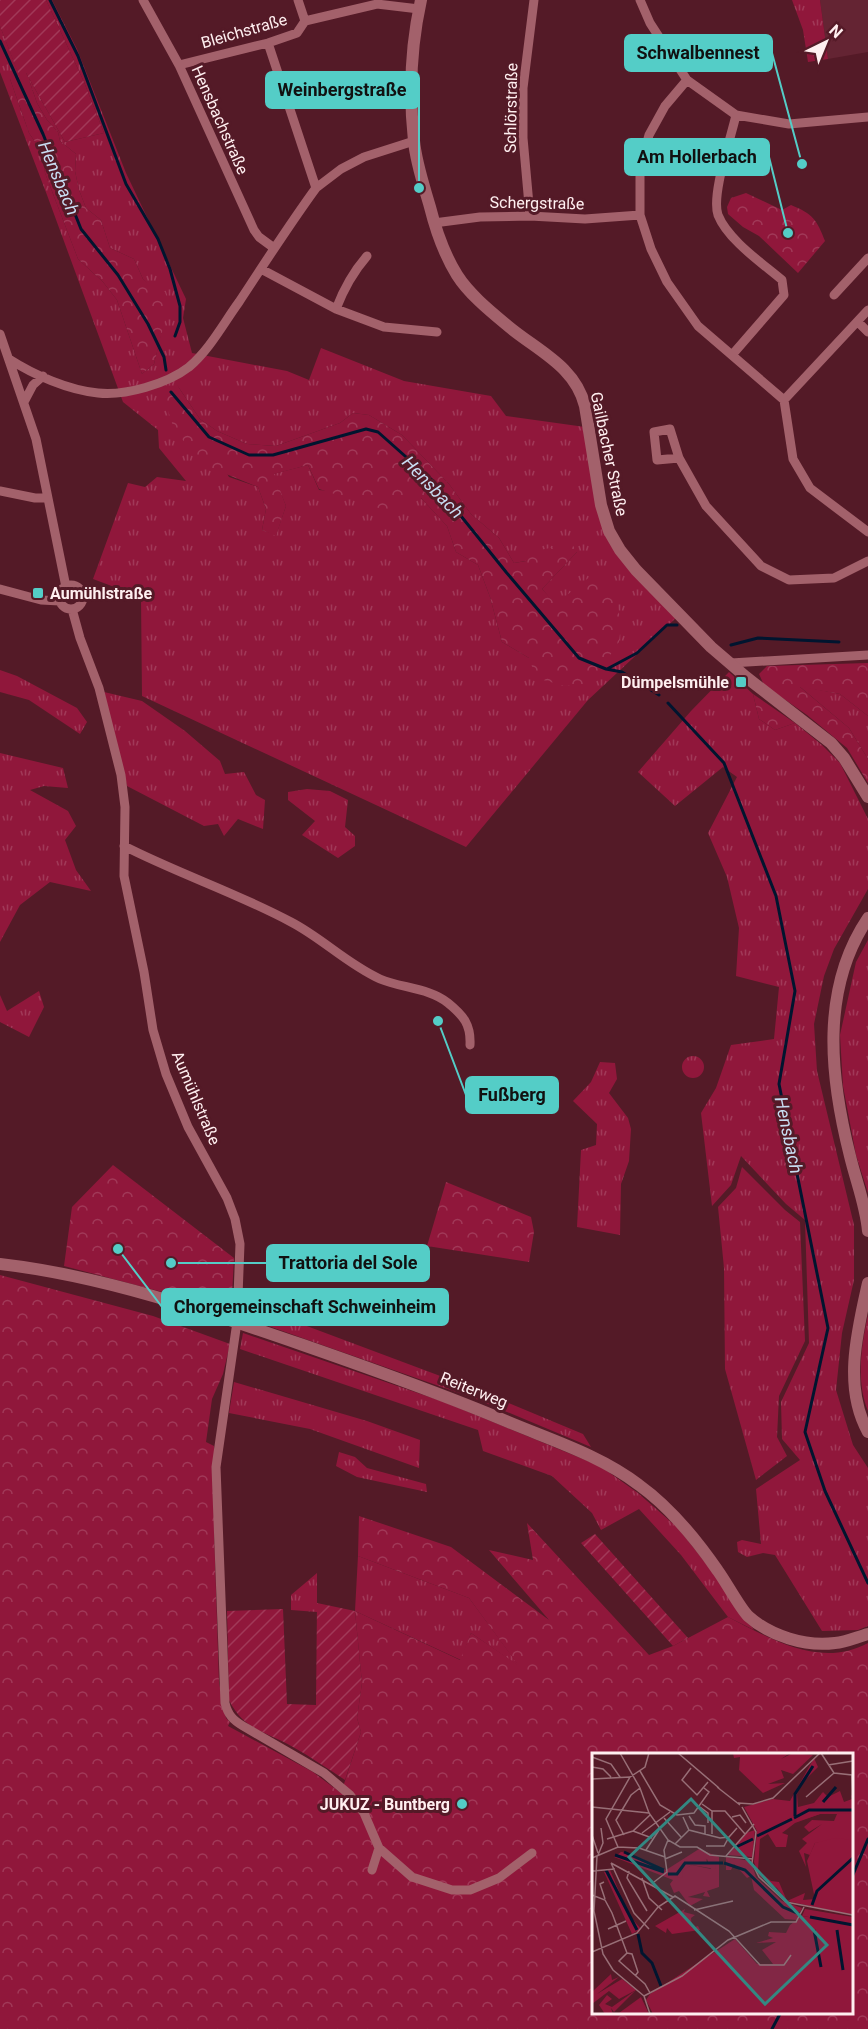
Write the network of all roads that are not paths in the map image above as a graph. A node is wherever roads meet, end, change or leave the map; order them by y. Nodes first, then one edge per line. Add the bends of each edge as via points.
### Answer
1 (143, 0) edge
2 (298, 0) edge
3 (534, 0) edge
4 (640, 0) edge
5 (420, 4) edge
6 (305, 21) junction
7 (268, 43) junction
8 (179, 64) junction
9 (687, 80) junction
10 (736, 116) junction
11 (868, 117) edge
12 (414, 141) junction
13 (316, 188) junction
14 (640, 215) junction
15 (530, 216) junction
16 (434, 223) junction
17 (273, 248) junction
18 (367, 256) dead end
19 (868, 258) edge
20 (261, 268) junction
21 (834, 295) dead end
22 (336, 309) junction
23 (868, 310) edge
24 (858, 322) junction
25 (437, 332) dead end
26 (868, 332) edge
27 (0, 334) edge
28 (732, 355) junction
29 (9, 359) junction
30 (43, 376) junction
31 (784, 400) junction
32 (24, 402) junction
33 (679, 458) dead end
34 (0, 491) edge
35 (48, 498) junction
36 (868, 532) edge
37 (868, 561) edge
38 (66, 587) junction
39 (0, 589) edge
40 (60, 602) junction
41 (72, 609) junction
42 (868, 655) edge
43 (731, 663) junction
44 (868, 797) edge
45 (124, 846) junction
46 (868, 918) edge
47 (471, 1045) dead end
48 (868, 1232) edge
49 (0, 1264) edge
50 (868, 1283) edge
51 (237, 1322) junction
52 (868, 1432) edge
53 (868, 1634) edge
54 (379, 1848) junction
55 (532, 1853) dead end
56 (372, 1870) dead end

1 - 8 street, Hensbachstraße
2 - 6 street
3 - 15 street, Schlörstraße via 523,88 522,138
4 - 9 street via 650,23
5 - 6 street, Bleichstraße via 377,4
5 - 12 street, Gailbacher Straße via 412,76
6 - 7 street, Bleichstraße via 297,33
7 - 8 street, Bleichstraße
7 - 13 street
8 - 17 street, Hensbachstraße via 254,230
9 - 10 street
9 - 14 street via 665,106 649,135 640,168
10 - 11 street via 789,124
10 - 28 street via 718,185 717,213 731,236 782,280 784,295
12 - 13 street via 364,157
12 - 16 street, Gailbacher Straße
13 - 17 street
14 - 15 street, Schergstraße via 585,219
14 - 28 street via 667,282 698,326
15 - 16 street, Schergstraße
16 - 43 street, Gailbacher Straße via 444,252 473,295 508,327 560,364 582,394 601,505 620,550 694,631
17 - 20 street
18 - 22 street via 349,280
19 - 21 street
20 - 22 street
20 - 30 street via 207,349 181,372 130,391 99,393
22 - 25 street via 384,327
23 - 24 street
24 - 26 street
24 - 31 street
27 - 29 street
28 - 31 street
29 - 30 street
29 - 32 street
30 - 32 street
31 - 36 street via 793,459 810,488
32 - 35 street
33 - 37 street via 706,506 761,566 789,580 834,578
34 - 35 street
35 - 38 street
38 - 40 street
38 - 41 street, Aumühlstraße via 78,587 83,594 82,603
39 - 40 street
40 - 41 street
41 - 45 street, Aumühlstraße via 99,688 121,775
42 - 43 street
43 - 44 street, Gailbacher Straße via 831,743
45 - 47 street via 297,925 380,979 447,1002 471,1029
45 - 51 street, Aumühlstraße via 124,876 153,1030 188,1126 235,1219 240,1244
46 - 48 street via 849,952 842,976 832,1044 845,1133
49 - 51 street, Reiterweg via 124,1288
50 - 52 street via 854,1383 855,1401
51 - 53 street, Reiterweg via 450,1397 608,1464 640,1485 684,1525 747,1615 782,1636 833,1644
51 - 54 street, Aumühlstraße via 216,1467 227,1712 243,1726 324,1773 350,1795 364,1813
54 - 55 street via 412,1877 452,1890 470,1890 499,1878
54 - 56 street

